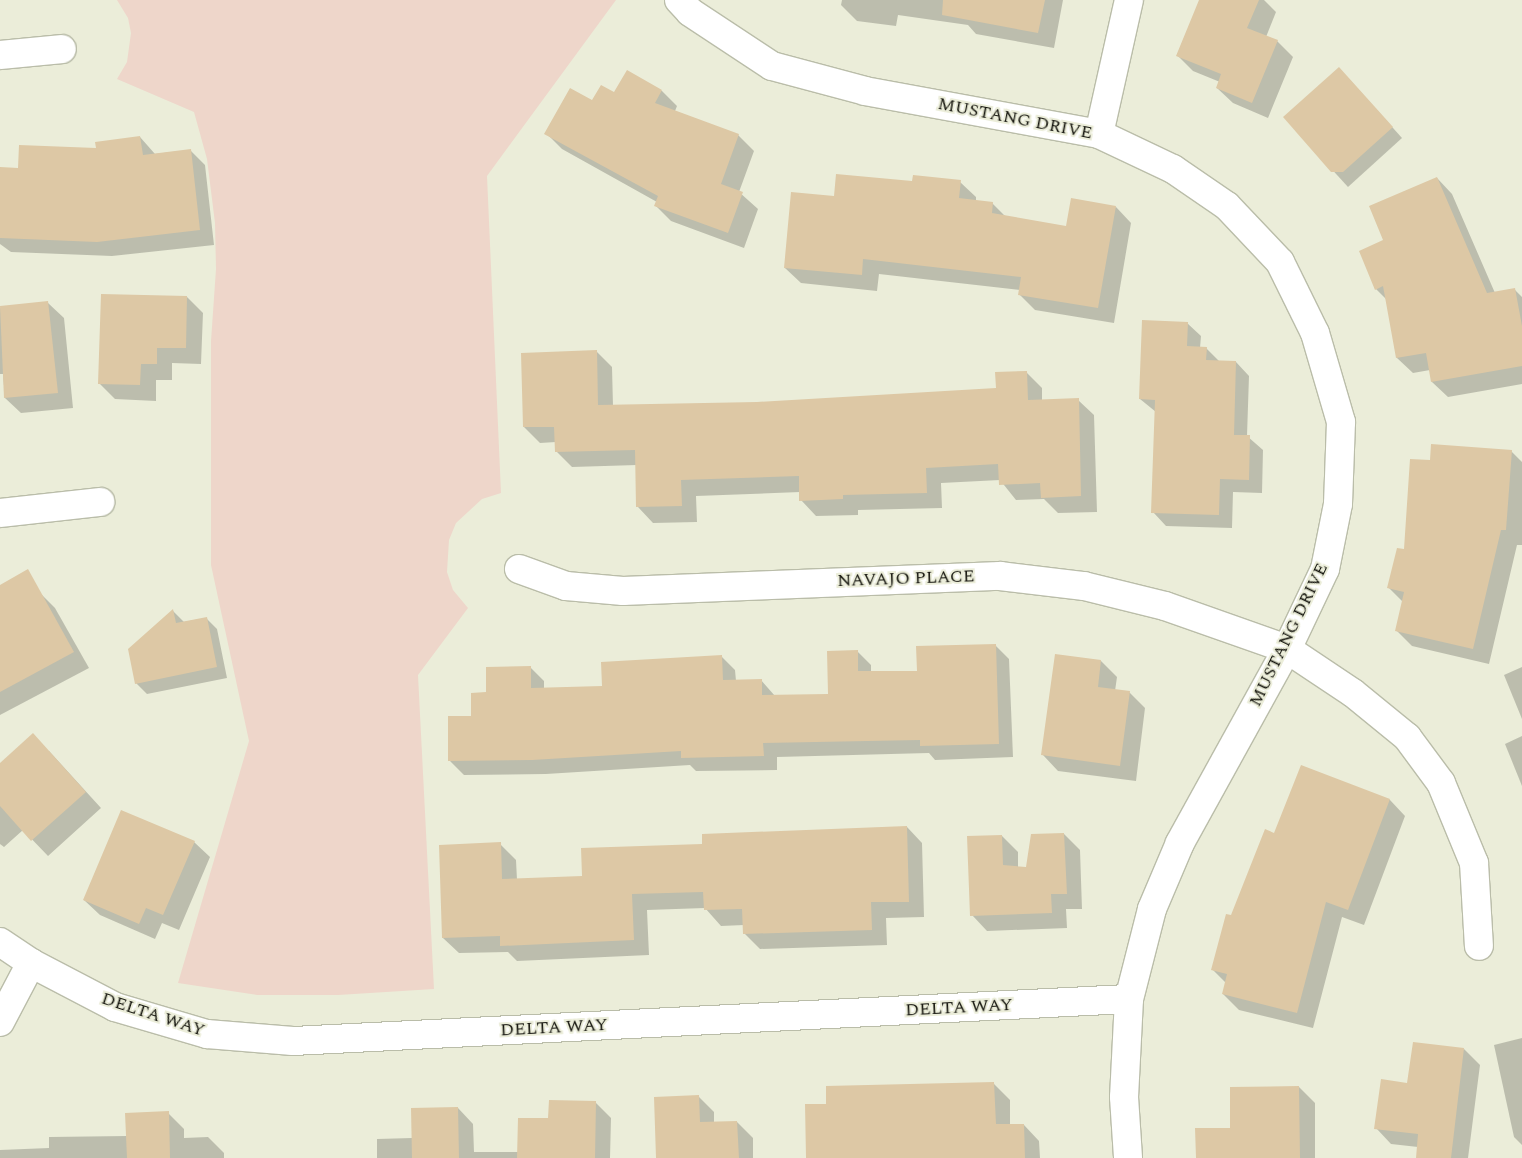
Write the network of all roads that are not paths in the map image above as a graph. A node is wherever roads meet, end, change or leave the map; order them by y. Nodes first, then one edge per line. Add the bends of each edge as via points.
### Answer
1 (679, 0) edge
2 (1129, 0) edge
3 (62, 49) dead end
4 (0, 55) edge
5 (1098, 134) junction
6 (100, 502) dead end
7 (0, 513) edge
8 (519, 568) dead end
9 (1286, 649) junction
10 (0, 942) edge
11 (1479, 946) dead end
12 (31, 963) junction
13 (1129, 999) junction
14 (0, 1022) edge
15 (1128, 1158) edge

1 - 5 street, MUSTANG DRIVE via 690,12 772,66 865,91
2 - 5 street
3 - 4 street
5 - 9 street, MUSTANG DRIVE via 1173,169 1227,206 1280,262 1315,333 1341,422 1338,504 1325,568
6 - 7 street
8 - 9 street, NAVAJO PLACE via 566,586 623,591 1000,576 1084,586 1165,606
9 - 11 street, NAVAJO PLACE via 1353,693 1408,737 1441,783 1474,863
9 - 13 street, MUSTANG DRIVE via 1180,843 1152,909
10 - 12 street, DELTA WAY
12 - 13 street, DELTA WAY via 116,1007 206,1034 293,1040
12 - 14 street
13 - 15 street, MUSTANG DRIVE via 1124,1097

